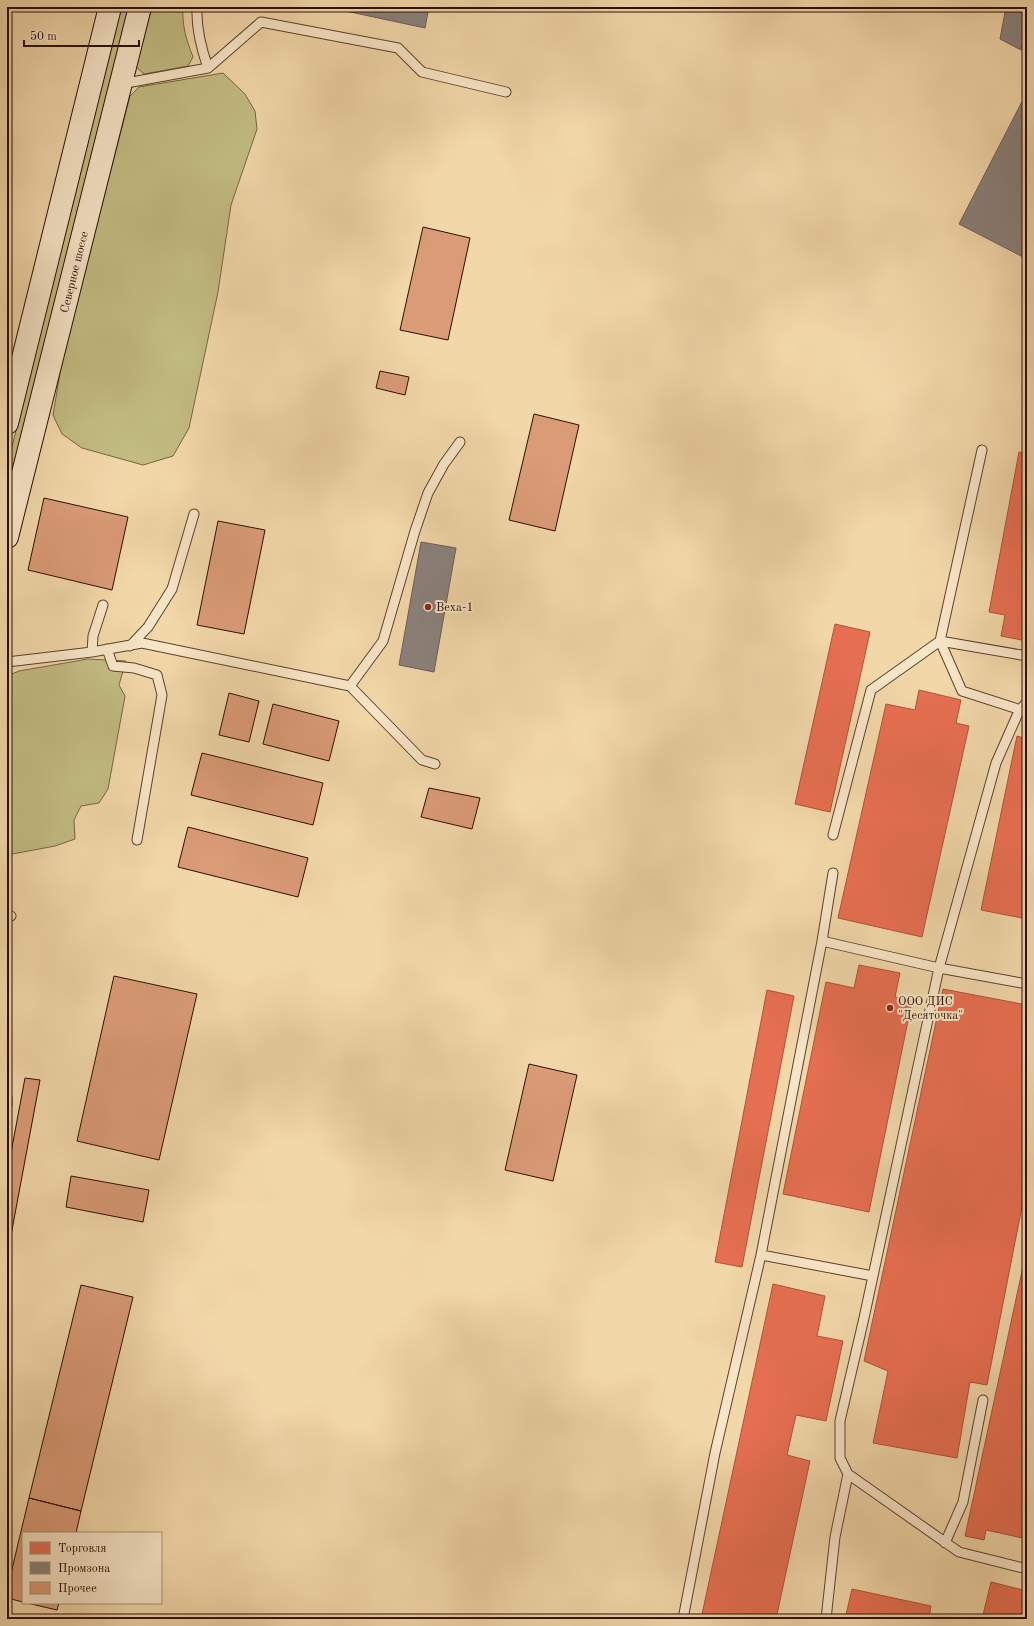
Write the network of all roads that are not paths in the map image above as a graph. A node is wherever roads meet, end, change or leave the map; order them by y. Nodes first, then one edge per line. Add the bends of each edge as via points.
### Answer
1 (110, 7) edge
2 (140, 7) edge
3 (197, 7) edge
4 (208, 68) junction
5 (121, 84) junction
6 (506, 92) dead end
7 (7, 423) edge
8 (460, 442) dead end
9 (982, 450) dead end
10 (194, 514) dead end
11 (7, 537) edge
12 (102, 605) dead end
13 (940, 641) junction
14 (130, 646) junction
15 (107, 650) junction
16 (92, 652) junction
17 (1027, 656) edge
18 (7, 662) edge
19 (350, 686) junction
20 (1027, 702) edge
21 (1023, 712) edge
22 (435, 764) dead end
23 (834, 835) dead end
24 (137, 840) dead end
25 (833, 874) dead end
26 (822, 941) junction
27 (939, 968) junction
28 (1027, 984) edge
29 (7, 1098) edge
30 (7, 1105) edge
31 (761, 1255) junction
32 (873, 1276) junction
33 (983, 1400) dead end
34 (848, 1474) junction
35 (945, 1543) junction
36 (1027, 1569) edge
37 (683, 1619) edge
38 (826, 1619) edge

1 - 7 main road
2 - 5 main road, Северное шоссе
3 - 4 lane via 196,20
4 - 5 lane
4 - 6 lane via 261,22 398,48 422,72
5 - 11 main road, Северное шоссе
8 - 19 lane via 428,493 382,641
9 - 13 lane
10 - 14 lane via 172,589 148,627
12 - 16 lane via 93,636
13 - 17 lane
13 - 21 lane via 962,691
13 - 23 lane via 871,690
14 - 15 lane
14 - 19 lane via 142,643
15 - 16 lane
15 - 24 lane via 112,666 134,668 157,676 162,695
16 - 18 lane
19 - 22 lane via 422,760
20 - 21 lane
21 - 27 lane via 996,762
25 - 26 lane
26 - 27 lane
26 - 31 lane
27 - 28 lane
27 - 32 lane
29 - 30 lane
31 - 32 lane
31 - 37 lane via 715,1453
32 - 34 lane via 840,1421 840,1458
33 - 35 lane via 963,1502
34 - 35 lane
34 - 38 lane via 835,1537
35 - 36 lane via 959,1552

